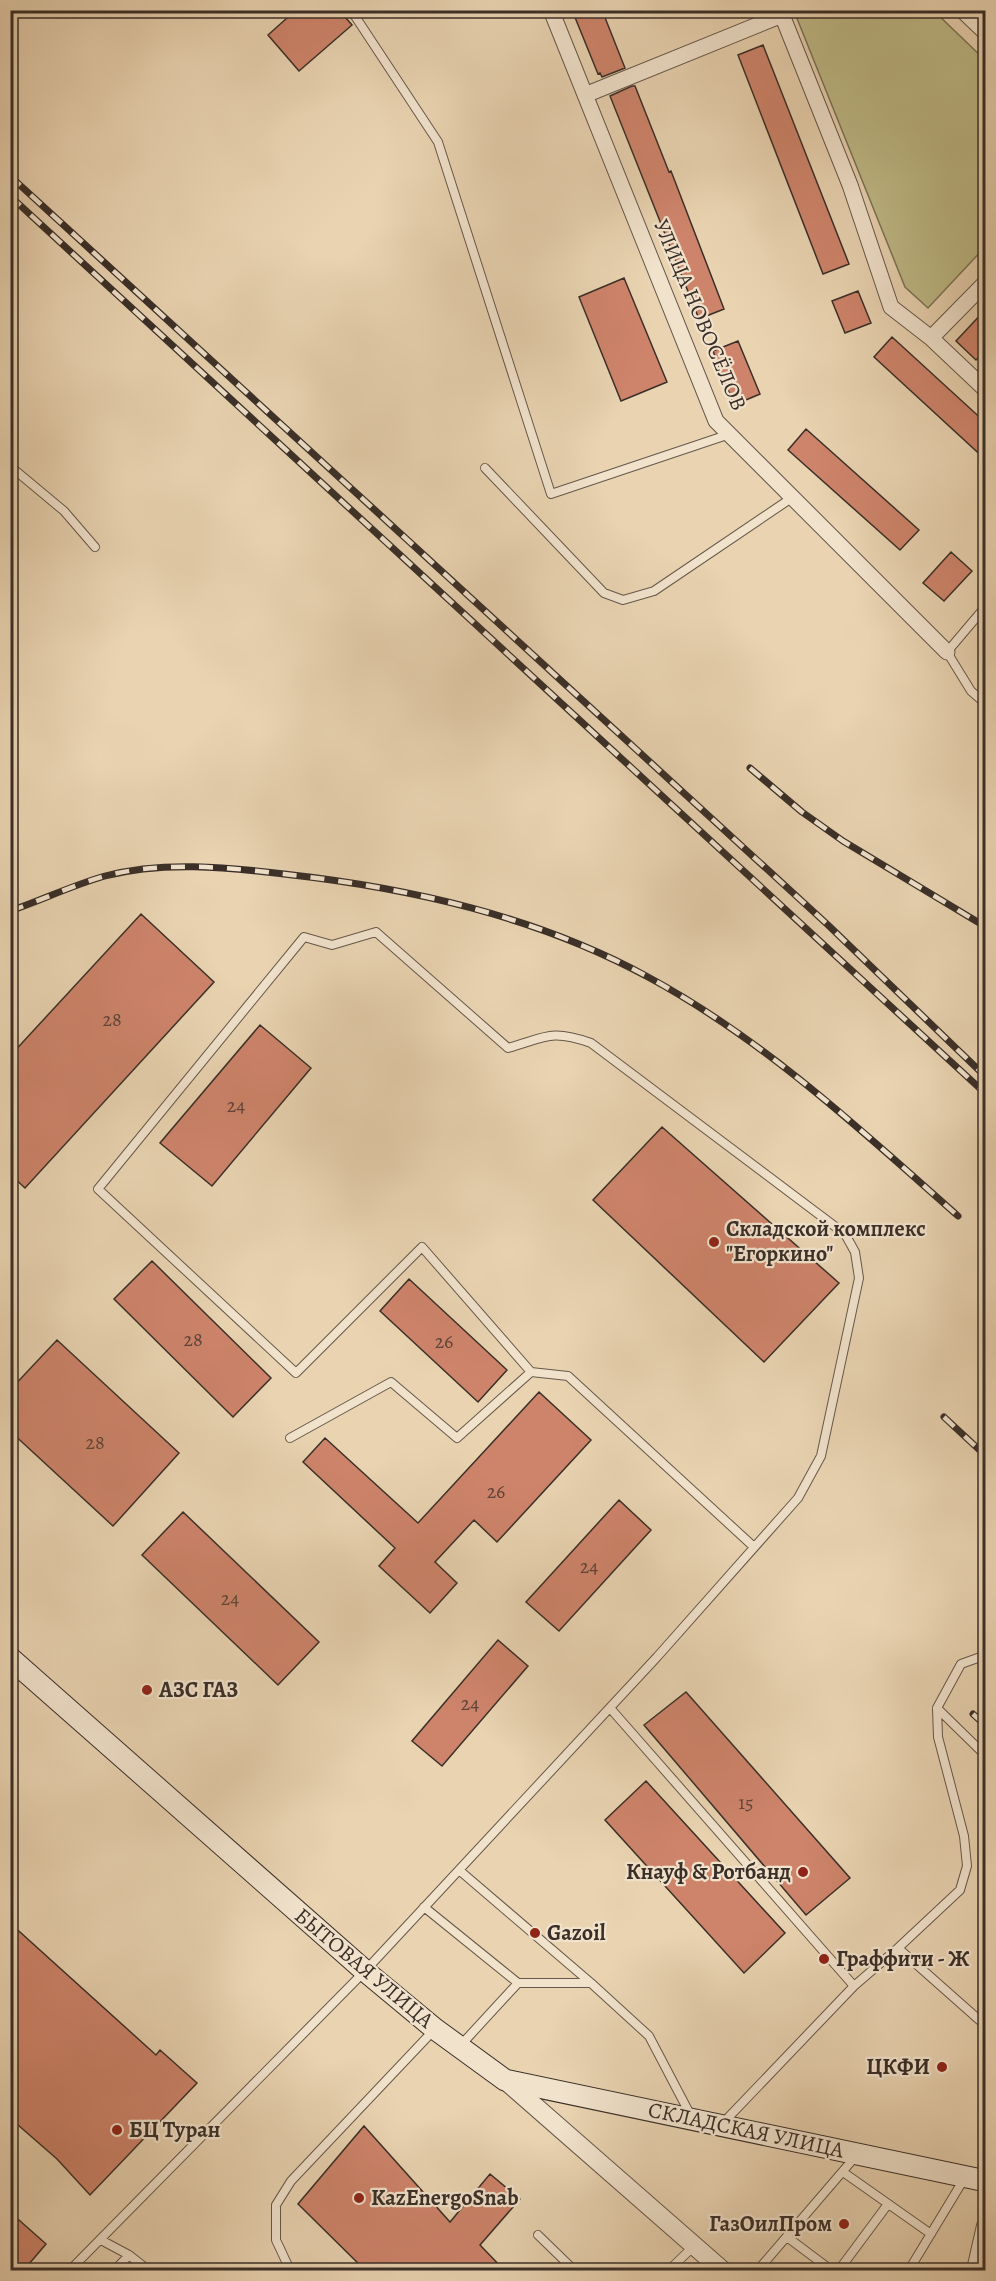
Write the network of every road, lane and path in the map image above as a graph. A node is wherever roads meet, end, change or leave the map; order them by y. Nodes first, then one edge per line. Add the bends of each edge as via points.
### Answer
1 (351, 10) edge
2 (551, 10) edge
3 (962, 10) edge
4 (781, 13) edge
5 (986, 33) edge
6 (585, 95) junction
7 (986, 282) edge
8 (931, 338) junction
9 (986, 390) edge
10 (730, 434) junction
11 (10, 466) edge
12 (485, 468) dead end
13 (793, 497) junction
14 (95, 547) dead end
15 (986, 606) edge
16 (947, 651) junction
17 (986, 705) edge
18 (531, 1372) junction
19 (290, 1438) dead end
20 (754, 1546) junction
21 (986, 1655) edge
22 (10, 1658) edge
23 (610, 1708) junction
24 (937, 1708) junction
25 (986, 1756) edge
26 (459, 1870) junction
27 (424, 1906) junction
28 (898, 1948) junction
29 (365, 1971) junction
30 (518, 1983) junction
31 (591, 1983) junction
32 (854, 1986) junction
33 (986, 2026) edge
34 (435, 2029) junction
35 (459, 2047) junction
36 (505, 2080) junction
37 (693, 2118) junction
38 (722, 2125) junction
39 (858, 2154) junction
40 (843, 2172) junction
41 (976, 2179) edge
42 (888, 2204) junction
43 (986, 2226) edge
44 (931, 2234) junction
45 (538, 2235) dead end
46 (787, 2237) junction
47 (100, 2240) junction
48 (694, 2246) junction
49 (129, 2255) junction
50 (70, 2271) edge
51 (115, 2271) edge
52 (148, 2271) edge
53 (290, 2271) edge
54 (574, 2271) edge
55 (669, 2271) edge
56 (723, 2271) edge
57 (758, 2271) edge
58 (831, 2271) edge
59 (839, 2271) edge
60 (909, 2271) edge
61 (976, 2271) edge

1 - 10 lane via 438,142 551,494
2 - 6 street, УЛИЦА НОВОСЁЛОВ
3 - 5 street
4 - 6 street
4 - 8 street via 850,185 891,306
6 - 10 street, УЛИЦА НОВОСЁЛОВ via 716,421
7 - 8 street
8 - 9 street
10 - 13 street, УЛИЦА НОВОСЁЛОВ
11 - 14 lane via 64,512
12 - 13 lane via 604,593 622,600 654,591
13 - 16 street, УЛИЦА НОВОСЁЛОВ
15 - 16 lane
16 - 17 lane via 971,691
18 - 19 lane via 457,1438 391,1383
18 - 20 lane via 568,1376
18 - 20 lane via 422,1247 296,1373 98,1189 304,937 332,945 376,932 508,1048 552,1034 591,1043 845,1234 855,1252 859,1278 821,1456 798,1498
20 - 23 lane
21 - 24 lane via 961,1664
22 - 29 main road, БЫТОВАЯ УЛИЦА
23 - 26 lane
23 - 32 lane
24 - 25 lane
24 - 28 lane via 938,1737 964,1836 967,1866 960,1890
26 - 27 lane
26 - 31 lane
27 - 29 lane
27 - 30 lane
28 - 32 lane
28 - 33 lane
29 - 34 main road, БЫТОВАЯ УЛИЦА
29 - 47 lane
30 - 31 lane
30 - 35 lane
31 - 37 lane via 649,2036
32 - 38 lane
34 - 35 main road, БЫТОВАЯ УЛИЦА
34 - 53 lane via 291,2181 276,2205 276,2240
35 - 36 main road, БЫТОВАЯ УЛИЦА
36 - 37 main road, СКЛАДСКАЯ УЛИЦА
36 - 48 street, БЫТОВАЯ УЛИЦА
37 - 38 main road, СКЛАДСКАЯ УЛИЦА
38 - 39 main road, СКЛАДСКАЯ УЛИЦА
39 - 40 lane
39 - 41 main road, СКЛАДСКАЯ УЛИЦА
40 - 42 lane
40 - 46 lane
41 - 44 lane
42 - 44 lane
42 - 59 lane
43 - 61 street
44 - 60 lane
45 - 54 lane
46 - 57 lane
46 - 58 lane
47 - 49 lane
47 - 50 lane
48 - 55 lane
48 - 56 street, БЫТОВАЯ УЛИЦА
49 - 51 lane
49 - 52 lane

